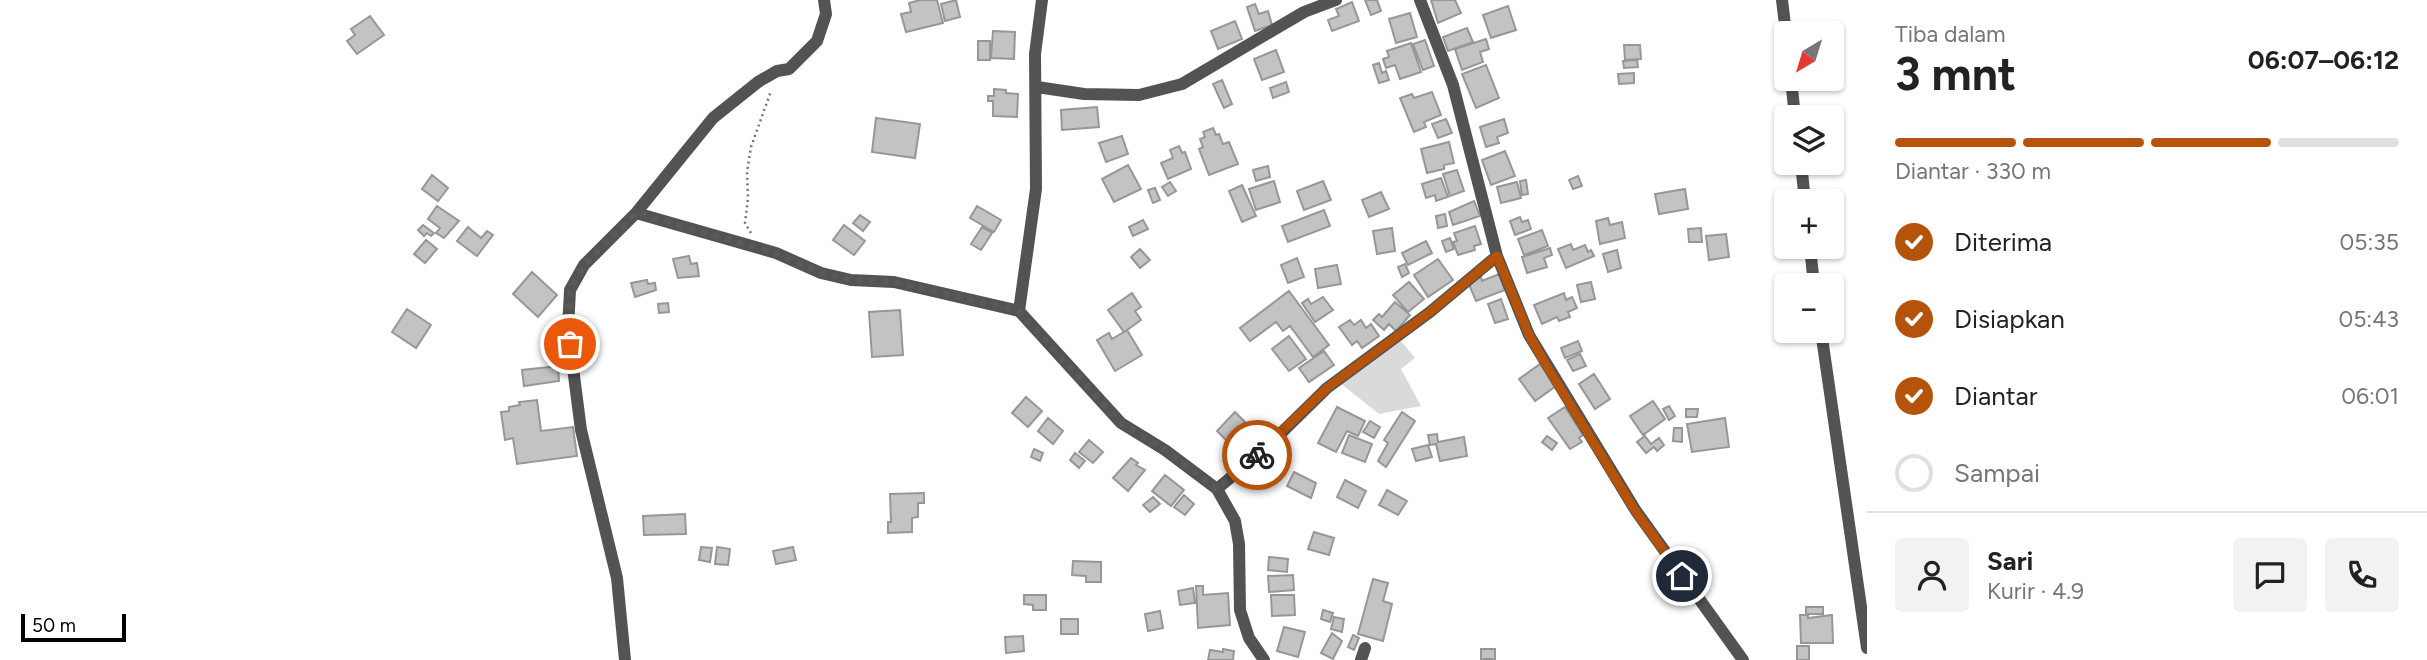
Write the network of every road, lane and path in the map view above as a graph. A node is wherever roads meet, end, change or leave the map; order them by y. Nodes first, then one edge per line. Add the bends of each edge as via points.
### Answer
1 (824, 0) edge
2 (1042, 0) edge
3 (1336, 0) edge
4 (1420, 0) edge
5 (1782, 0) edge
6 (1785, 21) edge
7 (777, 71) junction
8 (1037, 87) junction
9 (636, 213) junction
10 (759, 248) junction
11 (1497, 256) junction
12 (1019, 311) junction
13 (1823, 343) edge
14 (1217, 489) junction
15 (1867, 649) edge
16 (625, 660) edge
17 (1264, 660) edge
18 (1743, 660) edge

1 - 7 street via 826,14 817,41 789,69
2 - 8 street via 1035,54
3 - 8 street via 1304,12 1182,84 1139,95
4 - 11 street via 1453,85
5 - 6 street
7 - 9 street via 713,118
7 - 10 path via 747,172 745,223
8 - 12 street via 1037,189
9 - 10 street
9 - 16 street via 584,265 570,290 568,329 581,430 617,578
10 - 12 street via 821,273 894,282
11 - 14 street via 1327,388
11 - 18 street via 1529,335 1560,388 1636,512
12 - 14 street via 1121,423
13 - 15 street
14 - 17 street via 1235,521 1240,610 1249,638

